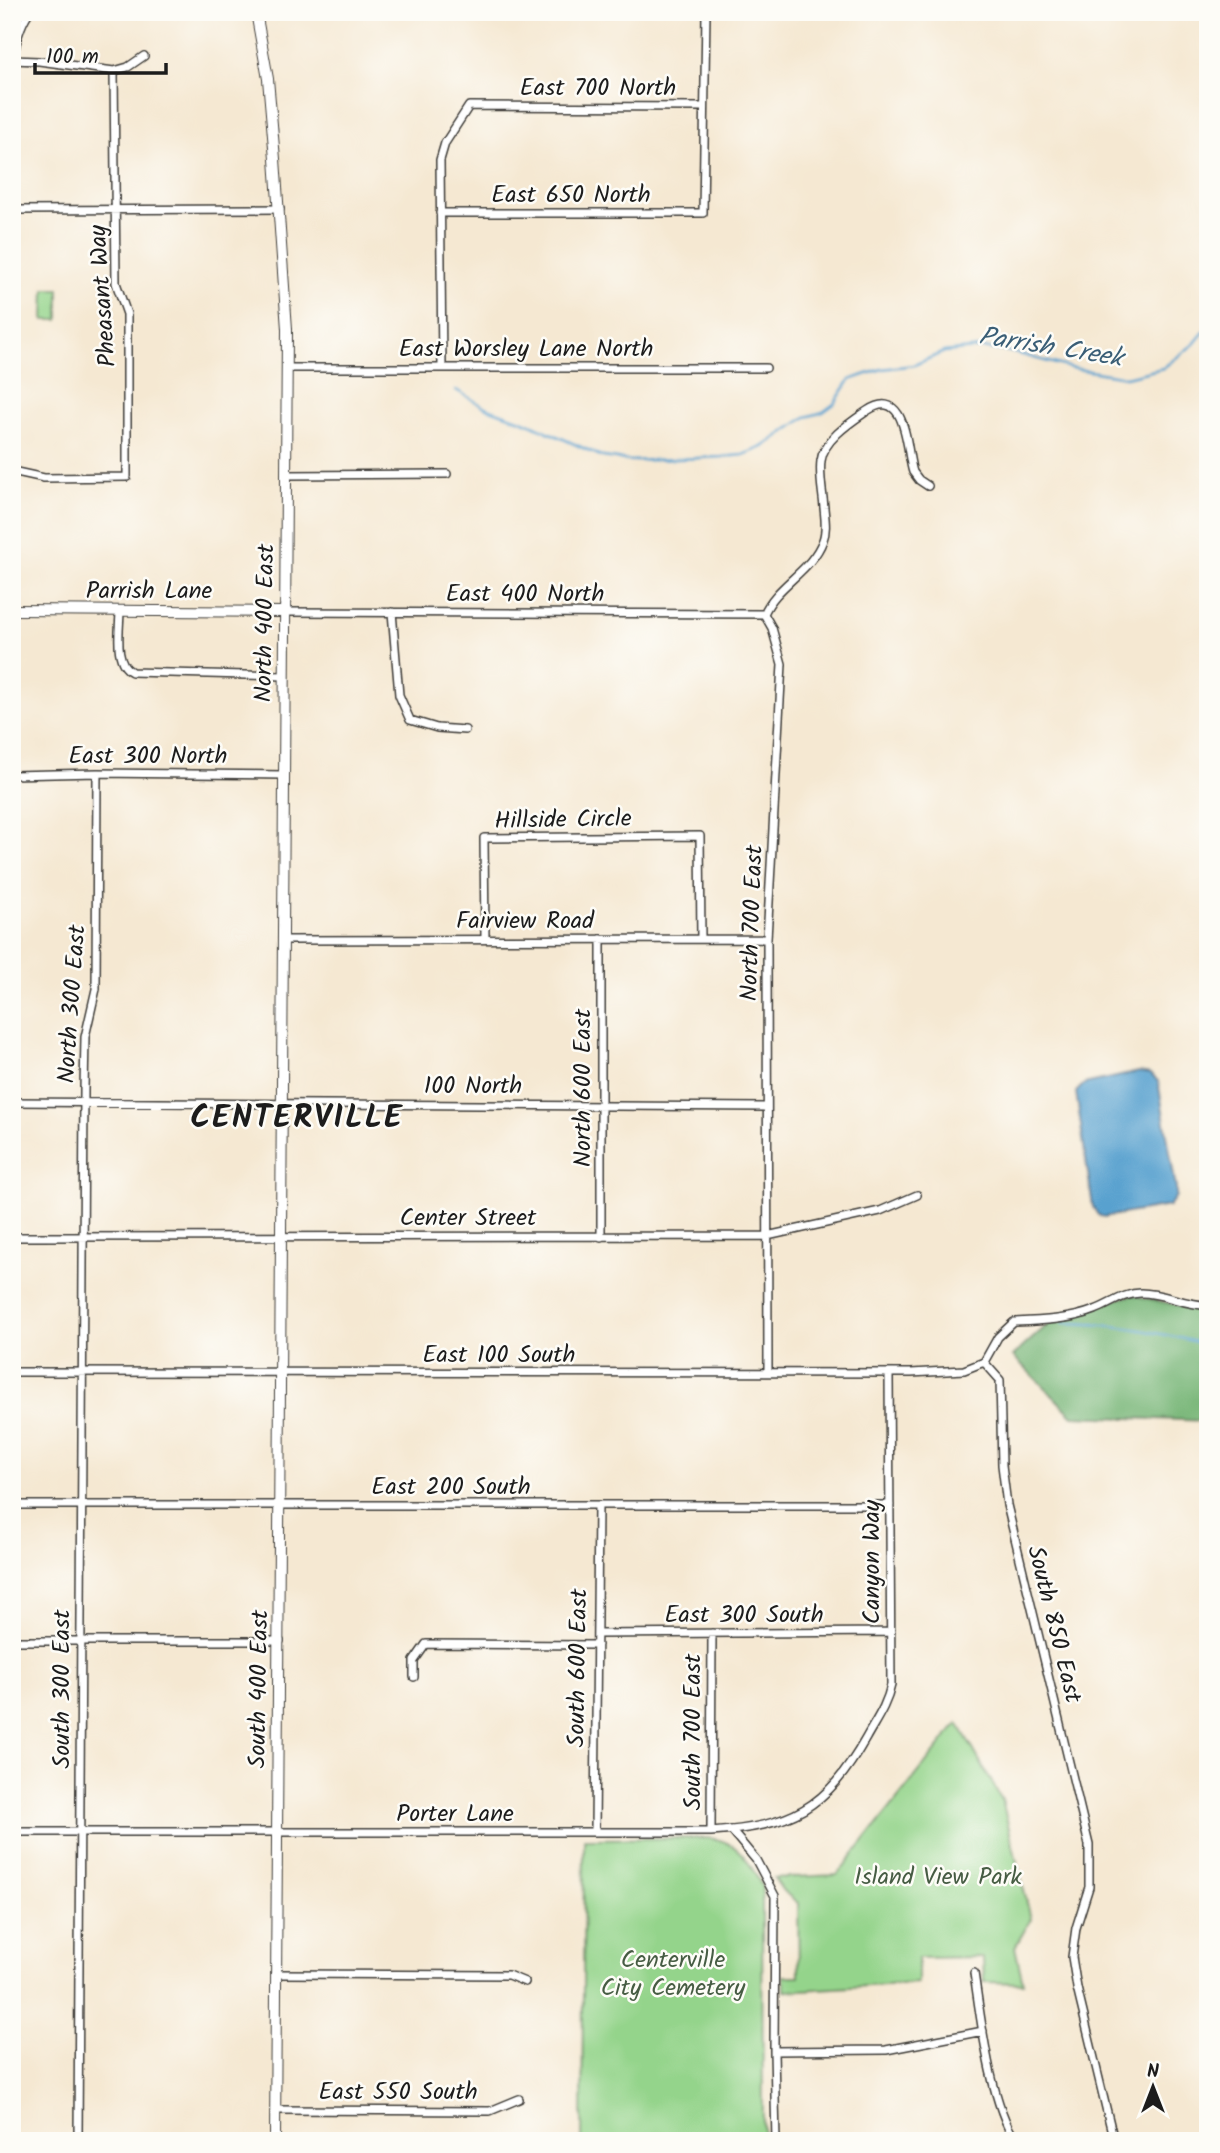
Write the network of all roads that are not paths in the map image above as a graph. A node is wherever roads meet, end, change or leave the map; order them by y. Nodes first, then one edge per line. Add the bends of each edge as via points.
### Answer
1 (29, 12) edge
2 (256, 12) edge
3 (706, 12) edge
4 (144, 56) dead end
5 (13, 60) edge
6 (114, 71) junction
7 (705, 107) junction
8 (280, 209) junction
9 (13, 210) edge
10 (116, 210) junction
11 (439, 213) junction
12 (287, 368) junction
13 (442, 368) junction
14 (766, 368) dead end
15 (12, 471) edge
16 (447, 474) dead end
17 (286, 475) junction
18 (928, 486) dead end
19 (12, 610) edge
20 (120, 610) junction
21 (286, 612) junction
22 (392, 612) junction
23 (764, 614) junction
24 (285, 676) junction
25 (466, 730) dead end
26 (97, 773) junction
27 (12, 775) edge
28 (284, 775) junction
29 (485, 939) junction
30 (601, 939) junction
31 (701, 939) junction
32 (767, 939) junction
33 (284, 940) junction
34 (12, 1102) edge
35 (84, 1102) junction
36 (283, 1103) junction
37 (601, 1106) junction
38 (766, 1107) junction
39 (917, 1195) dead end
40 (767, 1236) junction
41 (12, 1237) edge
42 (82, 1237) junction
43 (282, 1237) junction
44 (601, 1237) junction
45 (1206, 1304) edge
46 (984, 1362) junction
47 (12, 1372) edge
48 (82, 1373) junction
49 (282, 1373) junction
50 (768, 1373) junction
51 (889, 1373) junction
52 (12, 1505) edge
53 (81, 1505) junction
54 (281, 1505) junction
55 (598, 1505) junction
56 (890, 1505) junction
57 (891, 1632) junction
58 (712, 1633) junction
59 (597, 1634) junction
60 (12, 1641) edge
61 (80, 1641) junction
62 (280, 1641) junction
63 (597, 1646) junction
64 (414, 1677) dead end
65 (863, 1743) joint
66 (731, 1830) junction
67 (12, 1832) edge
68 (79, 1832) junction
69 (595, 1832) junction
70 (711, 1832) junction
71 (277, 1833) junction
72 (974, 1973) dead end
73 (276, 1974) junction
74 (525, 1982) dead end
75 (983, 2031) junction
76 (774, 2051) junction
77 (519, 2099) dead end
78 (275, 2110) junction
79 (78, 2141) edge
80 (275, 2141) edge
81 (776, 2141) edge
82 (1016, 2141) edge
83 (1114, 2141) edge

1 - 5 street
2 - 8 street, North 400 East via 268,79
3 - 7 street
4 - 6 street
5 - 6 street
5 - 9 street
6 - 10 street, Pheasant Way
7 - 11 street, East 700 North via 469,106 445,143 440,160
7 - 11 street, East 650 North via 703,213
8 - 10 street
8 - 12 street, North 400 East
9 - 10 street
10 - 15 street, Pheasant Way via 116,283 127,314 127,477 44,478
11 - 13 street
12 - 13 street, East Worsley Lane North
12 - 17 street, North 400 East
13 - 14 street, East Worsley Lane North
16 - 17 street
17 - 21 street, North 400 East
18 - 23 street via 913,472 901,417 888,407 869,410 825,448 821,462 826,525 820,548 772,597
19 - 20 street, Parrish Lane
20 - 21 street, Parrish Lane
20 - 24 street via 120,654 125,668 140,674
21 - 22 street, East 400 North
21 - 24 street, North 400 East
22 - 23 street, East 400 North
22 - 25 street via 399,695 410,720
23 - 32 street, North 700 East via 782,664
24 - 28 street, North 400 East
26 - 27 street, East 300 North
26 - 28 street, East 300 North
26 - 35 street, North 300 East via 96,989 85,1037
28 - 33 street, North 400 East
29 - 30 street, Fairview Road
29 - 31 street, Hillside Circle via 484,838 700,836
29 - 33 street, Fairview Road
30 - 31 street, Fairview Road
30 - 37 street, North 600 East
31 - 32 street, Fairview Road
32 - 38 street, North 700 East
33 - 36 street, North 400 East
34 - 35 street, 100 North
35 - 36 street, 100 North
35 - 42 street, North 300 East
36 - 37 street, 100 North
36 - 43 street, North 400 East
37 - 38 street, 100 North
37 - 44 street, North 600 East
38 - 40 street, North 700 East
39 - 40 street, Center Street via 880,1211
40 - 44 street, Center Street
40 - 50 street
41 - 42 street, Center Street
42 - 43 street, Center Street
42 - 48 street, South 300 East
43 - 44 street, Center Street
43 - 49 street, South 400 East
45 - 46 street via 1141,1293 1094,1311 1014,1322 998,1337
46 - 51 street, East 100 South via 964,1370
46 - 83 street, South 850 East via 1000,1380 1007,1505 1089,1844 1089,1887 1072,1957
47 - 48 street, East 100 South
48 - 49 street, East 100 South
48 - 53 street, South 300 East
49 - 50 street, East 100 South
49 - 54 street, South 400 East
50 - 51 street, East 100 South
51 - 56 street, Canyon Way
52 - 53 street, East 200 South
53 - 54 street, East 200 South
53 - 61 street, South 300 East
54 - 55 street, East 200 South
54 - 62 street, South 400 East
55 - 56 street, East 200 South
55 - 59 street, South 600 East
56 - 57 street, Canyon Way
57 - 58 street, East 300 South
57 - 65 street, Canyon Way via 887,1704
58 - 59 street, East 300 South
58 - 70 street, South 700 East
59 - 63 street, South 600 East
60 - 61 street
61 - 62 street
61 - 68 street, South 300 East
62 - 71 street, South 400 East
63 - 64 street via 426,1644 414,1661
63 - 69 street, South 600 East
65 - 66 street, Porter Lane via 835,1785 814,1805 785,1820
66 - 70 street, Porter Lane
66 - 76 street, South 700 East via 756,1860 775,1896
67 - 68 street, Porter Lane
68 - 71 street, Porter Lane
68 - 79 street, South 300 East
69 - 70 street, Porter Lane
69 - 71 street, Porter Lane
71 - 73 street, South 400 East
72 - 75 street
73 - 74 street via 508,1975
73 - 78 street, South 400 East
75 - 76 street via 886,2050
75 - 82 street via 1000,2106
76 - 81 street, South 700 East
77 - 78 street, East 550 South via 490,2111
78 - 80 street, South 400 East

